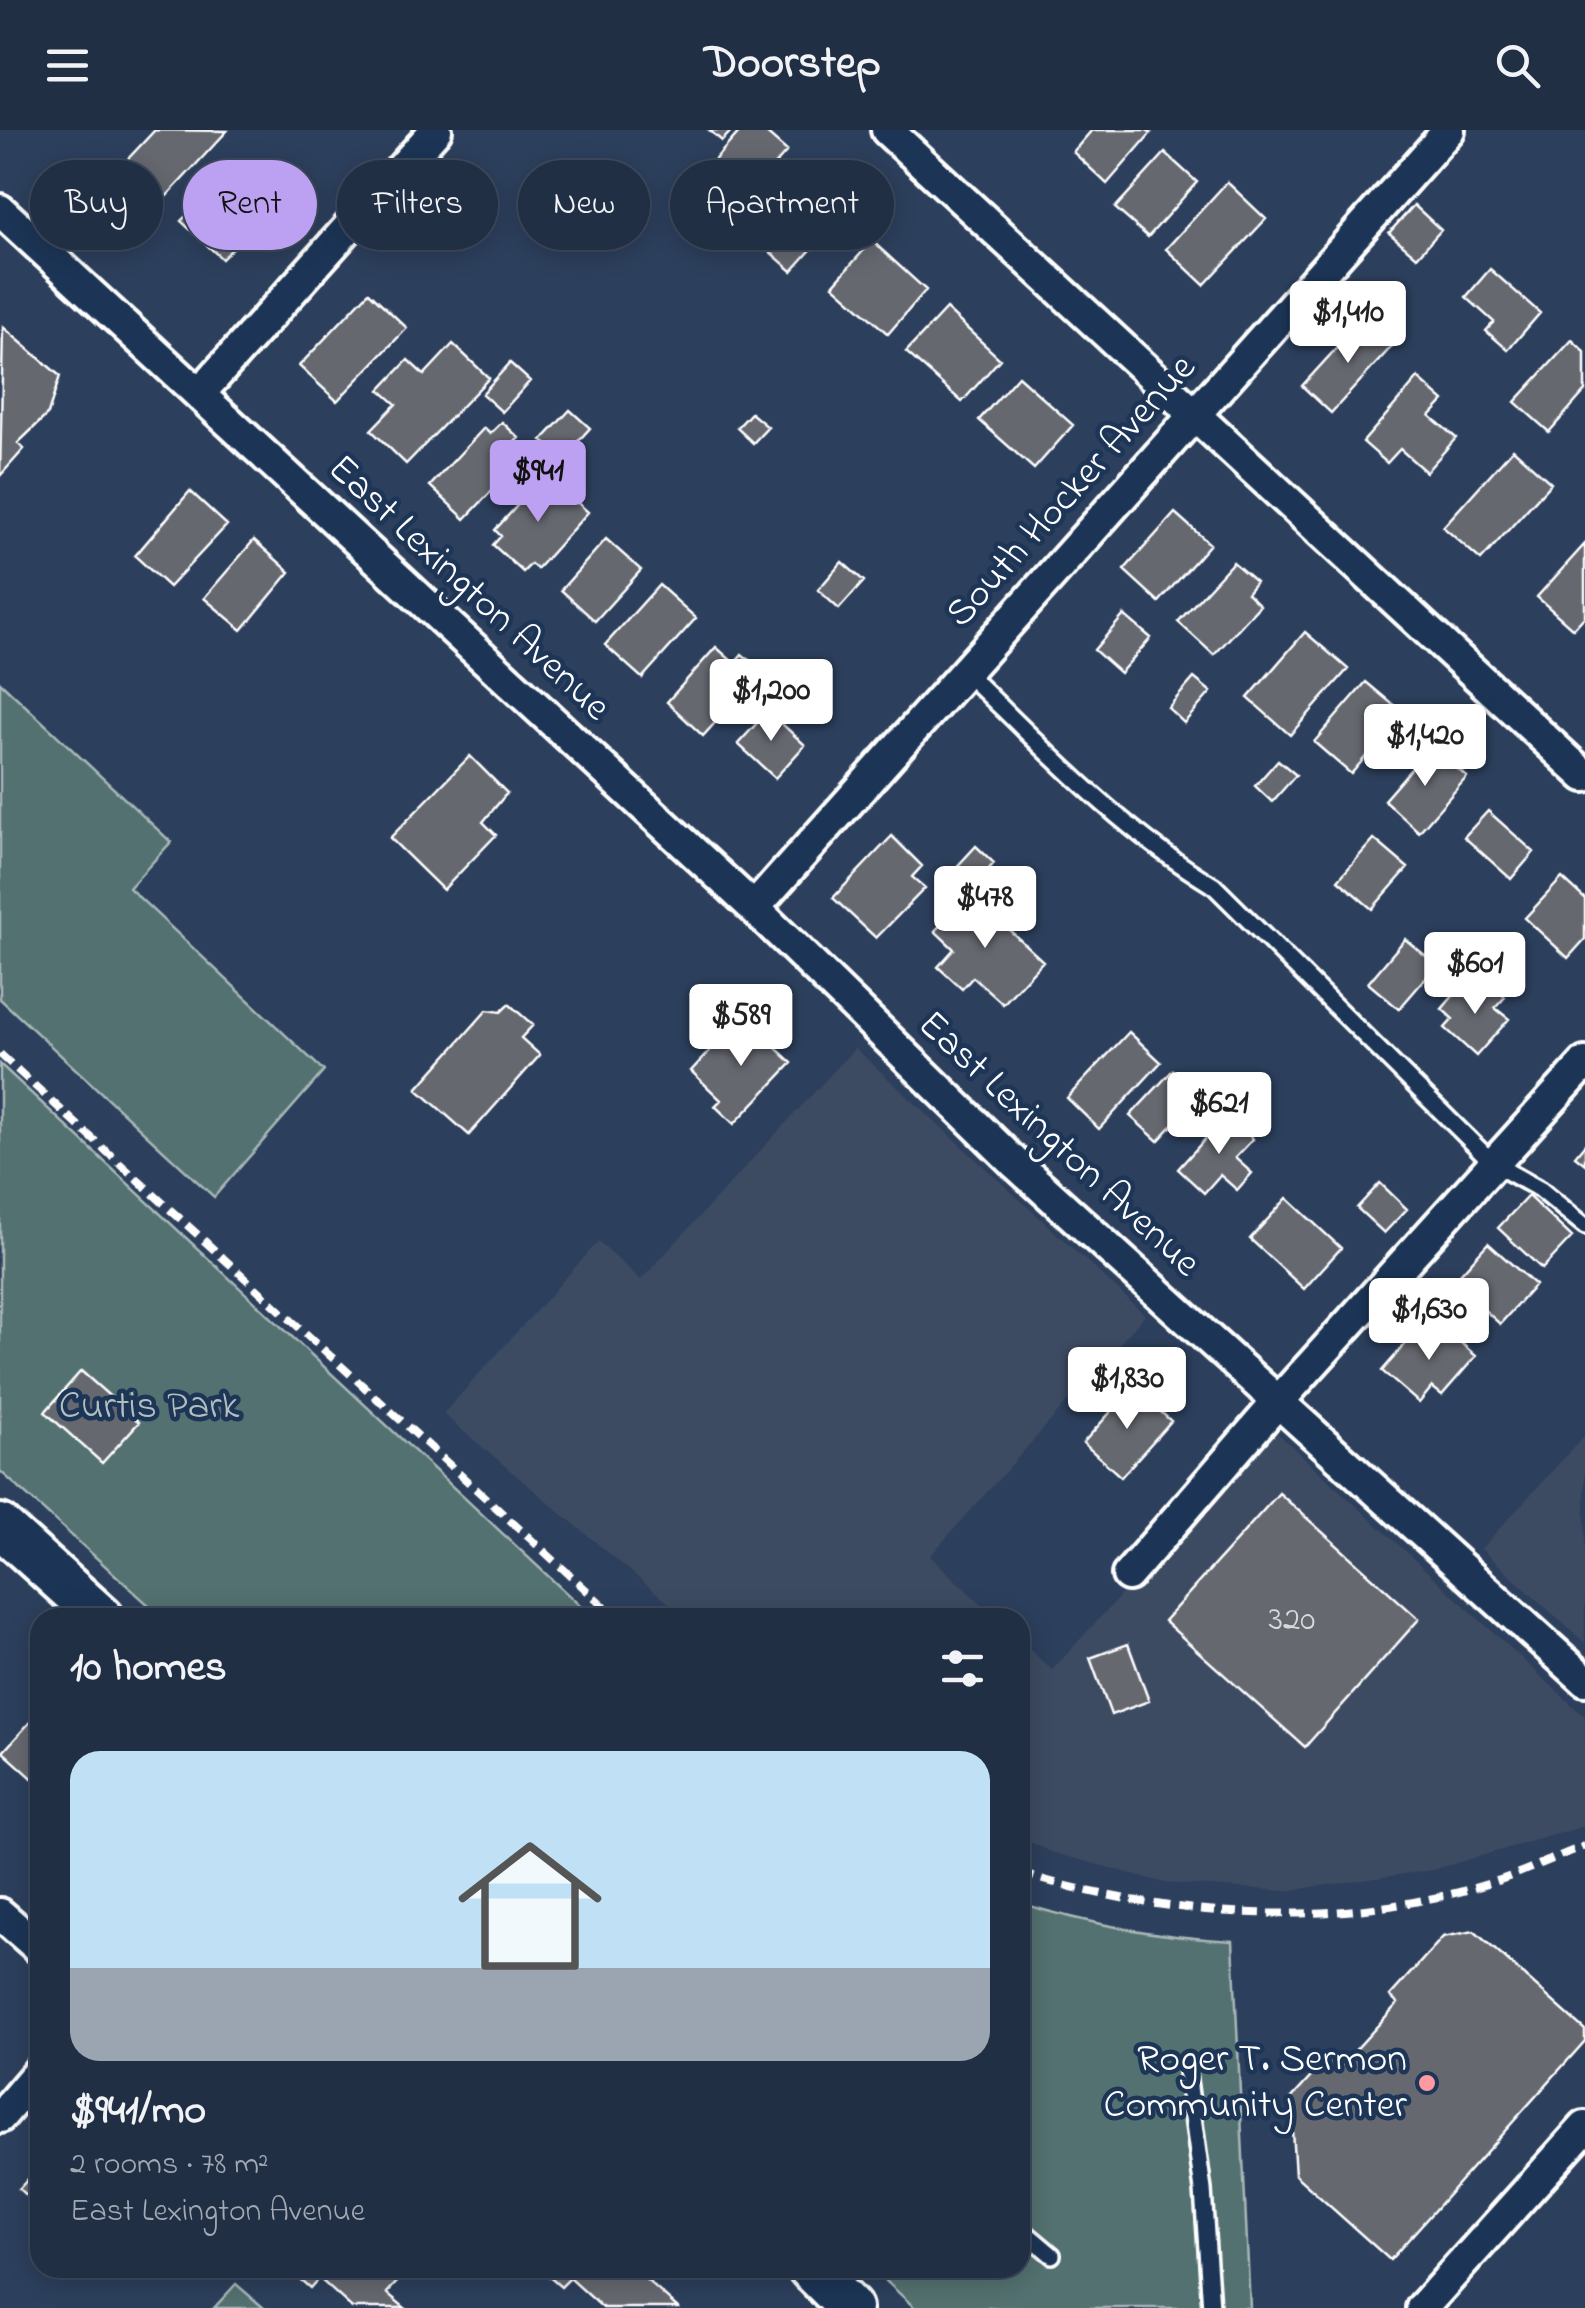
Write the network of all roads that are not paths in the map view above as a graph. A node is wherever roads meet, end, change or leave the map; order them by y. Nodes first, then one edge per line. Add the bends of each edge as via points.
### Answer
1 (436, 130) edge
2 (887, 130) edge
3 (1450, 130) edge
4 (0, 210) edge
5 (198, 394) junction
6 (1193, 417) junction
7 (965, 672) junction
8 (1585, 776) edge
9 (754, 908) junction
10 (1585, 1063) edge
11 (1494, 1164) junction
12 (1585, 1226) edge
13 (1276, 1404) junction
14 (0, 1526) edge
15 (1128, 1576) dead end
16 (91, 1608) edge
17 (1585, 1680) edge
18 (0, 1914) edge
19 (30, 1940) edge
20 (1186, 2074) dead end
21 (30, 2082) edge
22 (0, 2117) edge
23 (1585, 2127) edge
24 (1030, 2236) edge
25 (1052, 2255) dead end
26 (820, 2278) edge
27 (850, 2308) edge
28 (1211, 2308) edge
29 (1422, 2308) edge

1 - 5 street
2 - 6 street
3 - 6 street, South Hocker Avenue
4 - 5 street, East Lexington Avenue
5 - 9 street, East Lexington Avenue
6 - 7 street, South Hocker Avenue
6 - 8 street
7 - 9 street, South Hocker Avenue
7 - 11 lane via 1113,814 1214,886
9 - 13 street, East Lexington Avenue via 1017,1165
10 - 11 street
11 - 12 lane via 1542,1190
11 - 13 street
13 - 15 street
13 - 17 street, East Lexington Avenue
14 - 16 main road
18 - 19 street
20 - 28 lane
21 - 22 street
23 - 29 street
24 - 25 lane
26 - 27 main road

